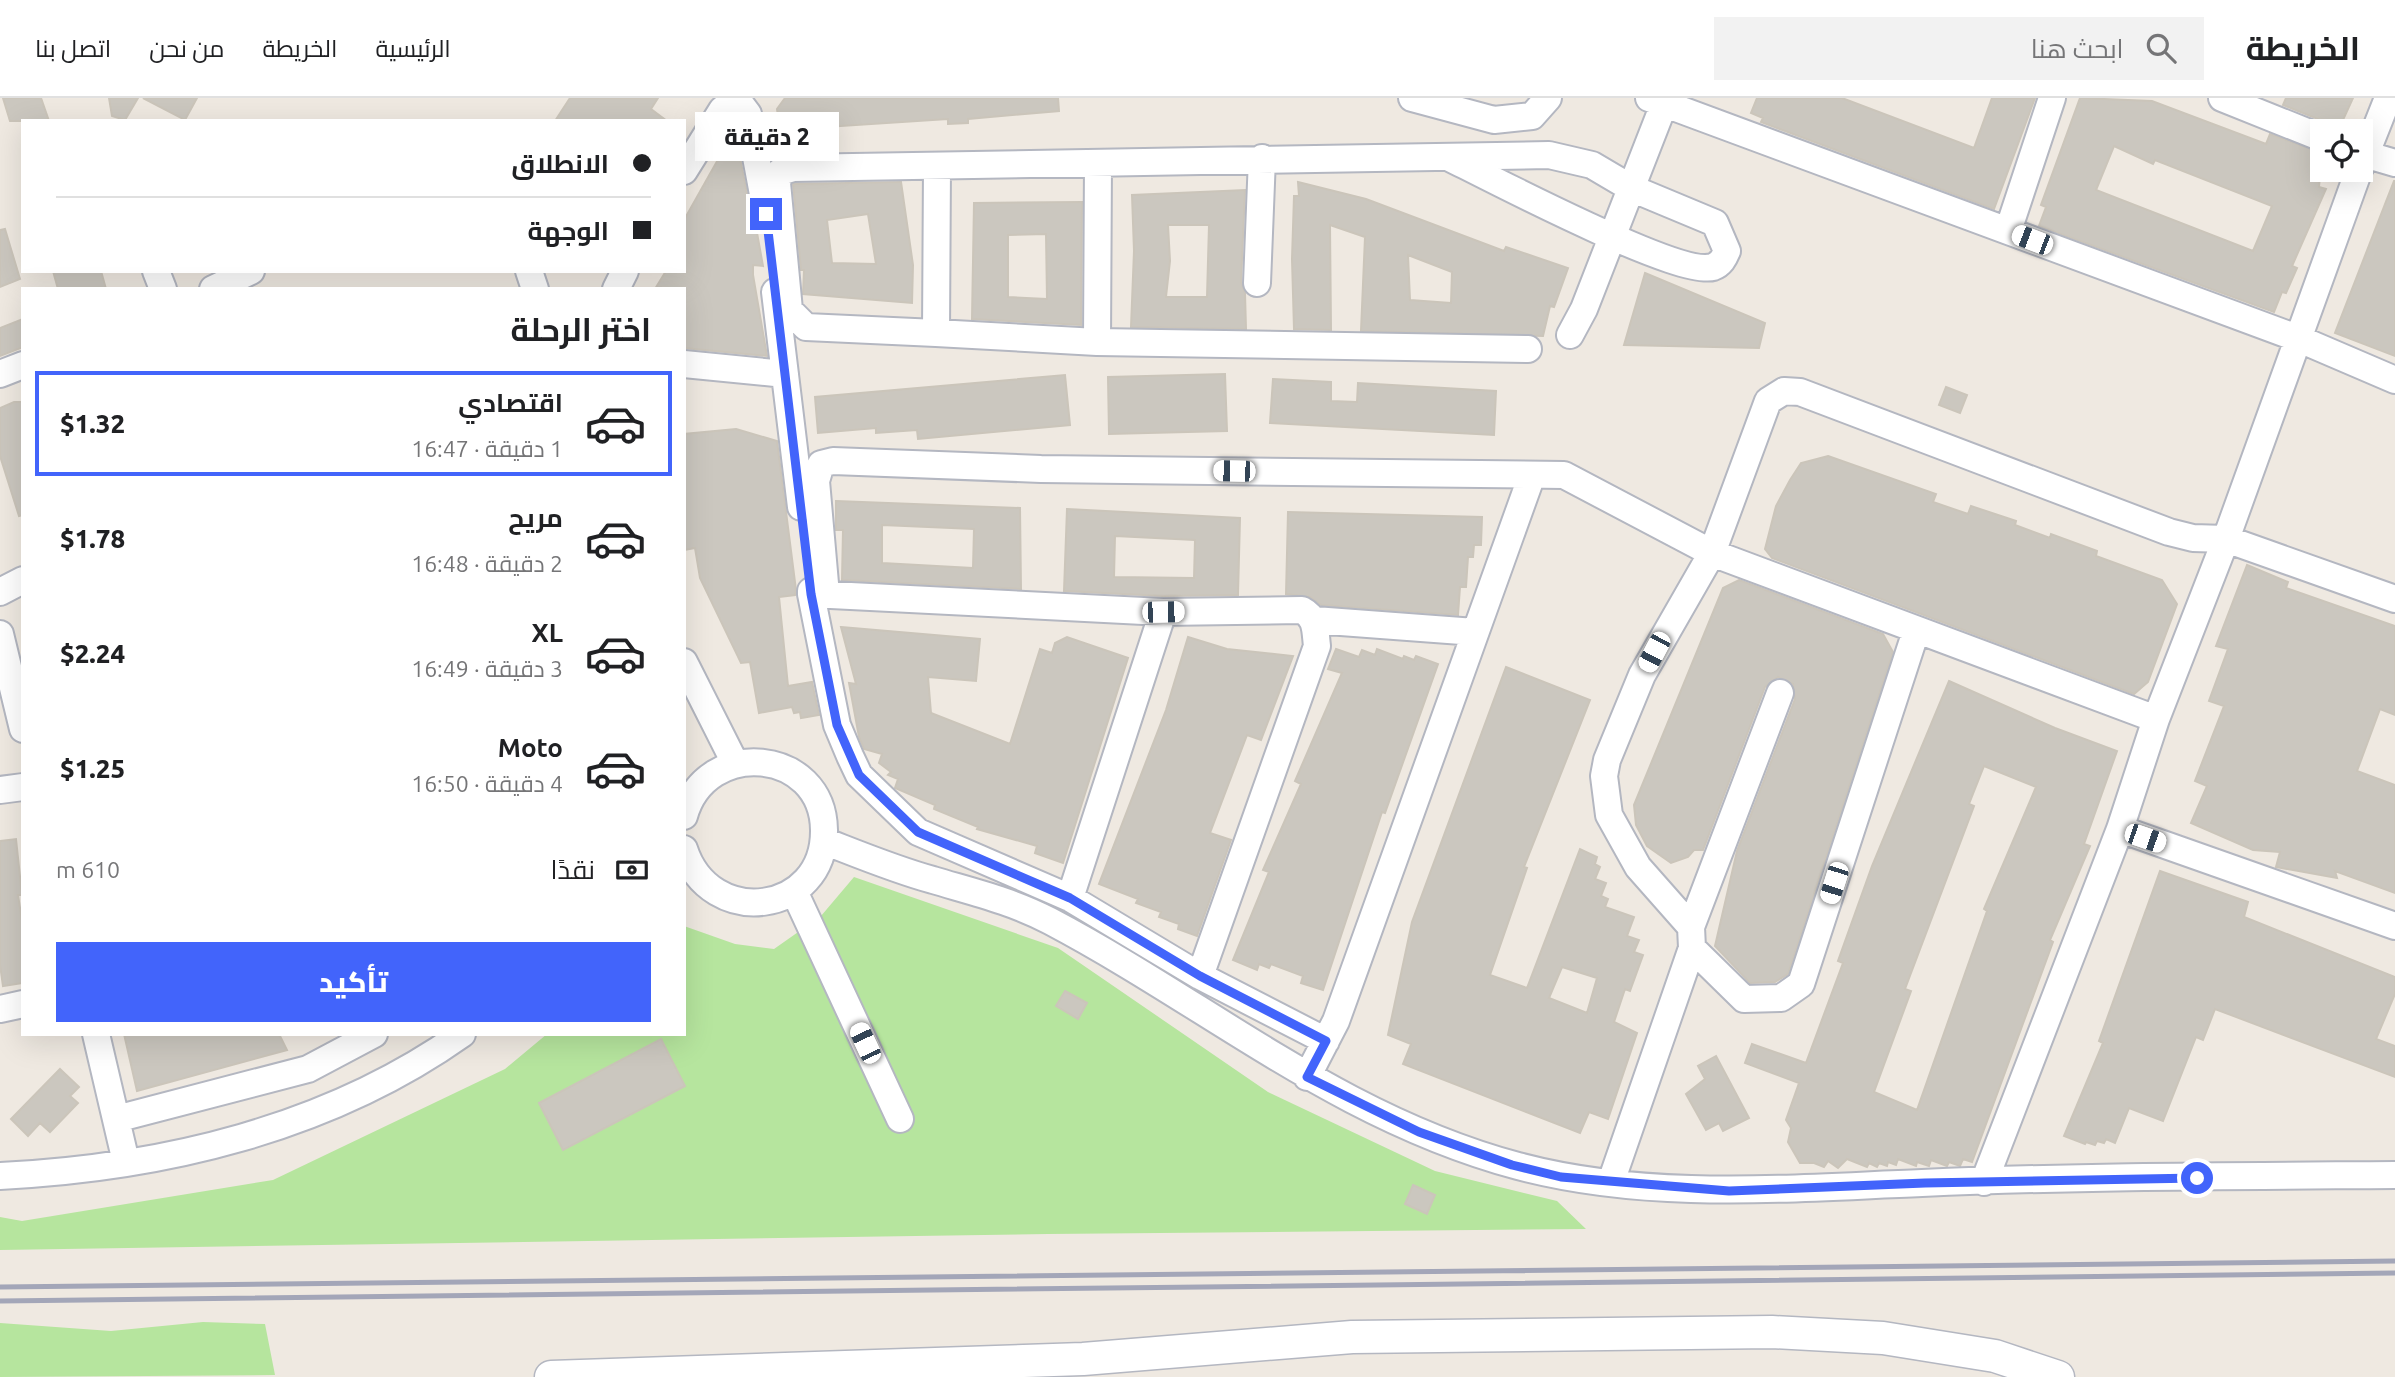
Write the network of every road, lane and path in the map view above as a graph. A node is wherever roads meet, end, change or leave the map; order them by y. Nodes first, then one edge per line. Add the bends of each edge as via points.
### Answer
1 (1412, 98) edge
2 (1548, 98) edge
3 (2052, 98) edge
4 (2222, 98) edge
5 (2388, 98) edge
6 (1657, 101) edge
7 (2310, 133) edge
8 (2373, 133) edge
9 (1262, 158) junction
10 (1450, 158) junction
11 (2373, 162) edge
12 (1098, 163) junction
13 (2395, 163) edge
14 (937, 167) junction
15 (686, 168) edge
16 (2353, 182) edge
17 (1632, 188) junction
18 (2008, 230) junction
19 (1612, 237) junction
20 (247, 273) edge
21 (1257, 284) dead end
22 (217, 287) edge
23 (936, 333) junction
24 (1570, 335) dead end
25 (2297, 338) junction
26 (1097, 342) junction
27 (1528, 349) dead end
28 (686, 365) edge
29 (21, 366) edge
30 (0, 374) edge
31 (785, 374) junction
32 (2395, 380) edge
33 (1532, 475) junction
34 (2227, 539) junction
35 (1712, 553) junction
36 (21, 581) edge
37 (0, 592) edge
38 (819, 594) junction
39 (2395, 599) edge
40 (1163, 612) junction
41 (1314, 620) junction
42 (1916, 631) junction
43 (1475, 632) junction
44 (0, 634) edge
45 (686, 666) edge
46 (1780, 694) dead end
47 (2156, 719) junction
48 (21, 721) edge
49 (735, 763) junction
50 (21, 787) edge
51 (0, 790) edge
52 (686, 812) edge
53 (2120, 829) junction
54 (824, 841) junction
55 (686, 858) edge
56 (794, 891) junction
57 (1070, 898) junction
58 (2395, 926) edge
59 (1691, 937) junction
60 (1200, 976) junction
61 (21, 1004) edge
62 (0, 1009) edge
63 (96, 1036) edge
64 (370, 1036) edge
65 (458, 1036) edge
66 (1326, 1041) junction
67 (308, 1069) junction
68 (1307, 1077) junction
69 (323, 1111) junction
70 (116, 1119) junction
71 (900, 1119) dead end
72 (127, 1162) junction
73 (2395, 1175) edge
74 (0, 1176) edge
75 (1611, 1182) junction
76 (1984, 1182) junction
77 (551, 1377) edge
78 (2058, 1377) edge

1 - 2 street via 1494,120 1532,116
3 - 18 street
4 - 7 street
5 - 8 street
6 - 17 street
6 - 18 street
9 - 10 street
9 - 12 street
9 - 21 street
10 - 17 street via 1549,155 1592,165
10 - 19 street
11 - 13 street
12 - 14 street
12 - 26 street
14 - 23 street
14 - 23 street via 785,169 777,176 786,305 806,327
15 - 31 street via 722,110 728,105 742,106 748,114 763,187
16 - 25 street
17 - 19 street
17 - 19 street via 1715,223 1727,251 1722,262 1695,267
18 - 25 street
19 - 24 street
20 - 22 street
23 - 26 street
25 - 32 street
25 - 34 street
26 - 27 street
28 - 31 street
29 - 30 street
31 - 38 street
33 - 35 street via 1564,475
33 - 38 street via 833,461 821,464 816,481
33 - 43 street
34 - 35 street via 2169,532 1792,390 1768,401
34 - 39 street
34 - 47 street
35 - 42 street
35 - 59 street via 1642,675 1607,760 1603,789 1609,816 1638,867
36 - 37 street
38 - 40 street
38 - 57 street via 837,725 859,775 918,832
40 - 41 street via 1302,610
40 - 57 street
41 - 43 street
41 - 60 street via 1317,646
42 - 47 street
42 - 59 street via 1801,984 1781,998 1744,999
43 - 66 street
44 - 48 street
45 - 49 street
46 - 59 street
47 - 53 street
49 - 52 street via 701,784
49 - 54 street via 766,762 794,774 821,811
50 - 51 street
53 - 58 street
53 - 76 street
54 - 56 street via 817,864
54 - 68 street via 1040,916
55 - 56 street via 706,886 734,901 765,903
56 - 71 street
57 - 60 street
59 - 75 street
60 - 66 street
61 - 62 street
63 - 70 street
64 - 67 street
65 - 69 street via 375,1087
66 - 68 street
67 - 69 street
67 - 70 street
68 - 75 street via 1419,1132 1512,1165 1561,1177
69 - 72 street via 226,1141
70 - 72 street
72 - 74 street
73 - 76 street
75 - 76 street via 1729,1191
77 - 78 street via 1083,1359 1352,1337 1772,1332 1883,1338 1995,1356

